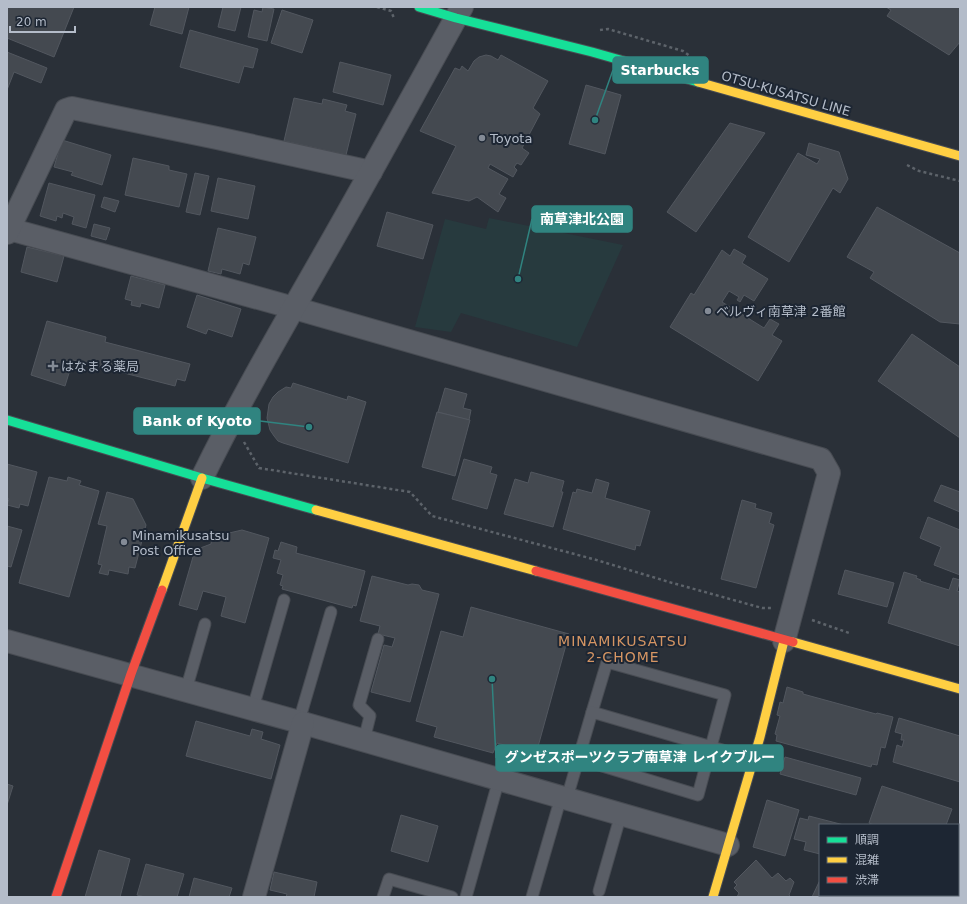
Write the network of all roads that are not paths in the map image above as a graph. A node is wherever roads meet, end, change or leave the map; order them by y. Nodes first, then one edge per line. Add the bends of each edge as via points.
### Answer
1 (419, 7) edge
2 (459, 13) edge
3 (960, 156) edge
4 (371, 172) junction
5 (8, 231) edge
6 (294, 308) junction
7 (7, 420) edge
8 (202, 478) junction
9 (284, 600) dead end
10 (331, 612) dead end
11 (205, 624) dead end
12 (378, 639) dead end
13 (7, 640) edge
14 (784, 641) junction
15 (131, 674) junction
16 (960, 689) edge
17 (186, 690) junction
18 (253, 708) junction
19 (592, 712) junction
20 (301, 722) junction
21 (364, 740) junction
22 (711, 747) junction
23 (579, 759) junction
24 (753, 759) junction
25 (499, 779) junction
26 (564, 797) junction
27 (621, 814) junction
28 (728, 845) junction
29 (599, 891) dead end
30 (56, 897) edge
31 (254, 897) edge
32 (383, 897) edge
33 (452, 897) edge
34 (466, 897) edge
35 (532, 897) edge
36 (712, 897) edge

1 - 2 street, OTSU-KUSATSU LINE
2 - 3 street, OTSU-KUSATSU LINE
2 - 4 street
4 - 5 street via 72,108 66,110
4 - 6 street
5 - 6 street
6 - 8 street
6 - 14 street via 821,459 829,473
7 - 8 street
8 - 14 street
8 - 15 street
9 - 18 lane
10 - 20 lane
11 - 17 lane
12 - 21 lane via 359,705 370,716
13 - 15 street
14 - 16 street
14 - 24 street
15 - 17 street
15 - 30 street
17 - 18 street
18 - 20 street
19 - 22 lane
19 - 22 lane via 607,662 725,695
19 - 23 lane
20 - 21 street
20 - 31 street
21 - 25 street
22 - 23 lane via 698,795
22 - 24 lane
23 - 26 lane
24 - 28 street
25 - 26 street
25 - 34 lane
26 - 27 street
26 - 35 lane
27 - 28 street
27 - 29 lane
28 - 36 street
32 - 33 lane via 389,879

